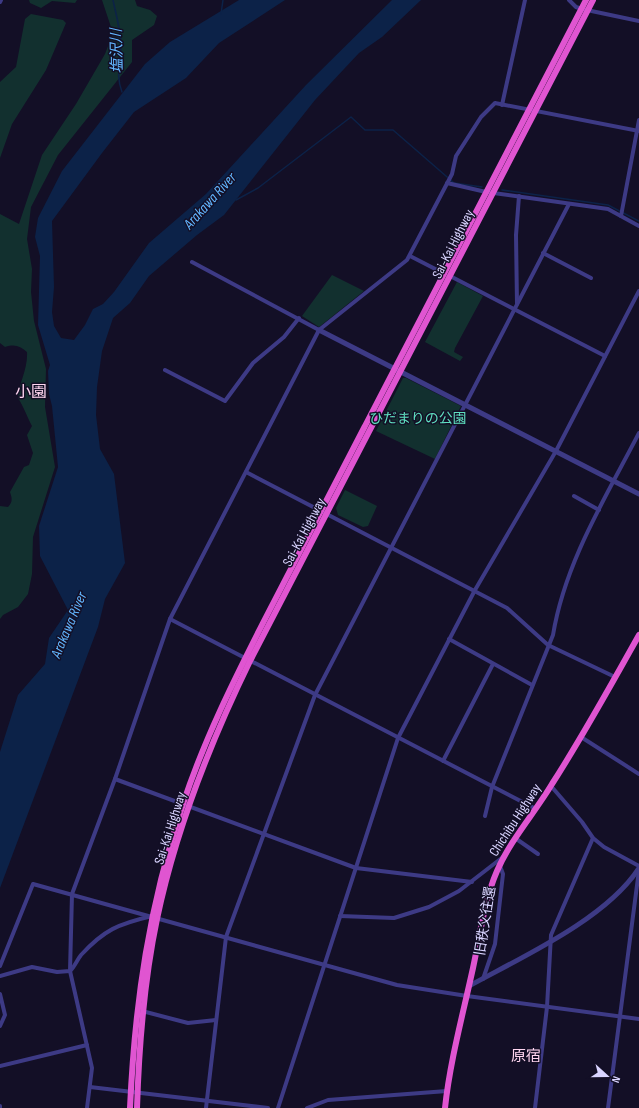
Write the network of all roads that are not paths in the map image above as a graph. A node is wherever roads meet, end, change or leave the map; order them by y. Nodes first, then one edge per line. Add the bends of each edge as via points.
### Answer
1 (525, 0) edge
2 (569, 0) edge
3 (586, 0) edge
4 (593, 0) edge
5 (585, 10) junction
6 (639, 21) edge
7 (502, 105) junction
8 (532, 110) junction
9 (639, 120) edge
10 (638, 131) edge
11 (449, 180) junction
12 (486, 192) junction
13 (494, 192) junction
14 (519, 196) junction
15 (569, 204) junction
16 (621, 216) junction
17 (639, 226) edge
18 (543, 253) junction
19 (410, 256) junction
20 (192, 262) dead end
21 (448, 275) junction
22 (591, 278) dead end
23 (639, 291) edge
24 (517, 304) junction
25 (514, 309) junction
26 (299, 318) junction
27 (319, 330) junction
28 (605, 356) junction
29 (398, 369) junction
30 (165, 370) dead end
31 (466, 404) junction
32 (639, 433) edge
33 (556, 451) junction
34 (246, 472) junction
35 (614, 481) junction
36 (639, 494) edge
37 (574, 496) dead end
38 (599, 510) junction
39 (320, 511) junction
40 (327, 514) junction
41 (391, 548) junction
42 (474, 590) junction
43 (170, 619) junction
44 (639, 635) edge
45 (449, 639) junction
46 (548, 645) junction
47 (248, 659) junction
48 (493, 664) junction
49 (615, 677) junction
50 (532, 685) junction
51 (315, 695) junction
52 (581, 737) junction
53 (398, 738) junction
54 (443, 761) junction
55 (639, 774) edge
56 (115, 779) junction
57 (551, 786) junction
58 (492, 787) junction
59 (186, 805) junction
60 (536, 809) junction
61 (485, 816) dead end
62 (263, 834) junction
63 (515, 838) junction
64 (593, 838) junction
65 (538, 854) dead end
66 (505, 856) junction
67 (500, 866) junction
68 (356, 868) junction
69 (639, 868) edge
70 (472, 882) junction
71 (72, 894) junction
72 (340, 916) junction
73 (154, 917) junction
74 (226, 937) junction
75 (550, 941) junction
76 (324, 964) junction
77 (0, 966) edge
78 (70, 971) junction
79 (0, 976) edge
80 (484, 979) junction
81 (469, 986) junction
82 (0, 994) edge
83 (467, 996) junction
84 (547, 1007) junction
85 (142, 1011) junction
86 (619, 1016) junction
87 (639, 1019) edge
88 (216, 1020) junction
89 (0, 1026) edge
90 (87, 1045) junction
91 (0, 1066) edge
92 (90, 1087) junction
93 (447, 1091) junction
94 (134, 1092) junction
95 (206, 1100) junction
96 (87, 1108) edge
97 (130, 1108) edge
98 (136, 1108) edge
99 (206, 1108) edge
100 (268, 1108) edge
101 (278, 1108) edge
102 (307, 1108) edge
103 (445, 1108) edge
104 (535, 1108) edge
105 (608, 1108) edge

1 - 7 street
2 - 5 street via 576,8
3 - 5 highway, Sai-Kai Highway
4 - 5 highway, Sai-Kai Highway
5 - 6 street
5 - 8 highway, Sai-Kai Highway
7 - 8 street
7 - 11 street via 495,103 481,117 456,156
8 - 10 street
8 - 12 highway, Sai-Kai Highway
8 - 13 highway, Sai-Kai Highway
9 - 10 street
10 - 16 street
11 - 12 street
11 - 19 street
12 - 13 street
12 - 21 highway, Sai-Kai Highway
13 - 14 street
13 - 21 highway, Sai-Kai Highway
14 - 15 street
14 - 24 street via 516,235
15 - 16 street via 608,209
15 - 18 street
16 - 17 street
18 - 22 street
18 - 24 street
19 - 21 street
19 - 27 street
20 - 26 street
21 - 25 street
21 - 29 highway, Sai-Kai Highway
23 - 28 street
24 - 25 street
25 - 28 street
25 - 31 street
26 - 27 street
26 - 30 street via 284,337 253,363 225,401
27 - 29 street
27 - 34 street
28 - 33 street
29 - 31 street
29 - 39 highway, Sai-Kai Highway
29 - 40 highway, Sai-Kai Highway
31 - 33 street
31 - 41 street
32 - 35 street
33 - 35 street
33 - 42 street
34 - 39 street
34 - 43 street
35 - 36 street
35 - 38 street
37 - 38 street
38 - 46 street via 573,561
39 - 40 street
39 - 47 highway, Sai-Kai Highway
40 - 41 street
40 - 47 highway, Sai-Kai Highway
41 - 42 street
41 - 51 street
42 - 45 street
42 - 46 street via 507,608
43 - 47 street
43 - 56 street
44 - 49 highway, Chichibu Highway
45 - 48 street
45 - 53 street
46 - 49 street
46 - 50 street
47 - 51 street
47 - 59 highway, Sai-Kai Highway
48 - 50 street
48 - 54 street
49 - 52 highway, Chichibu Highway
50 - 58 street
51 - 53 street
51 - 62 street
52 - 55 street
52 - 57 highway, Chichibu Highway
53 - 54 street
53 - 68 street
54 - 58 street
56 - 59 street
56 - 71 street
57 - 60 highway, Chichibu Highway
57 - 64 street
58 - 60 street
58 - 61 street
59 - 62 street
59 - 73 highway, Sai-Kai Highway
60 - 63 highway, Chichibu Highway
62 - 68 street
62 - 74 street
63 - 65 street
63 - 66 highway, Chichibu Highway
64 - 69 street
64 - 75 street
66 - 67 highway, Chichibu Highway
66 - 70 street
67 - 80 street, 旧秩父往還 via 503,874 495,944
67 - 81 highway, Chichibu Highway via 489,896
68 - 70 street
68 - 72 street
69 - 75 street via 607,904
69 - 86 street
70 - 72 street via 445,900 394,918
71 - 73 street
71 - 77 street via 33,884
71 - 78 street
72 - 76 street
73 - 74 street
73 - 78 street via 106,932
73 - 85 highway, Sai-Kai Highway
73 - 94 highway, Sai-Kai Highway via 139,987
74 - 76 street
74 - 88 street
75 - 80 street
75 - 84 street
76 - 83 street via 397,985
76 - 101 street
78 - 79 street via 57,972 32,967
78 - 90 street
80 - 81 street
81 - 83 highway, Chichibu Highway
82 - 89 street via 5,1015
83 - 84 street
83 - 93 highway, Chichibu Highway
84 - 86 street
84 - 104 street
85 - 88 street via 188,1023
85 - 94 highway, Sai-Kai Highway
86 - 87 street
86 - 105 street
88 - 95 street
90 - 91 street
90 - 92 street via 92,1068
92 - 94 street
92 - 96 street
93 - 102 street via 328,1100
93 - 103 highway, Chichibu Highway
94 - 95 street
94 - 97 highway, Sai-Kai Highway
94 - 98 highway, Sai-Kai Highway
95 - 99 street
95 - 100 street

